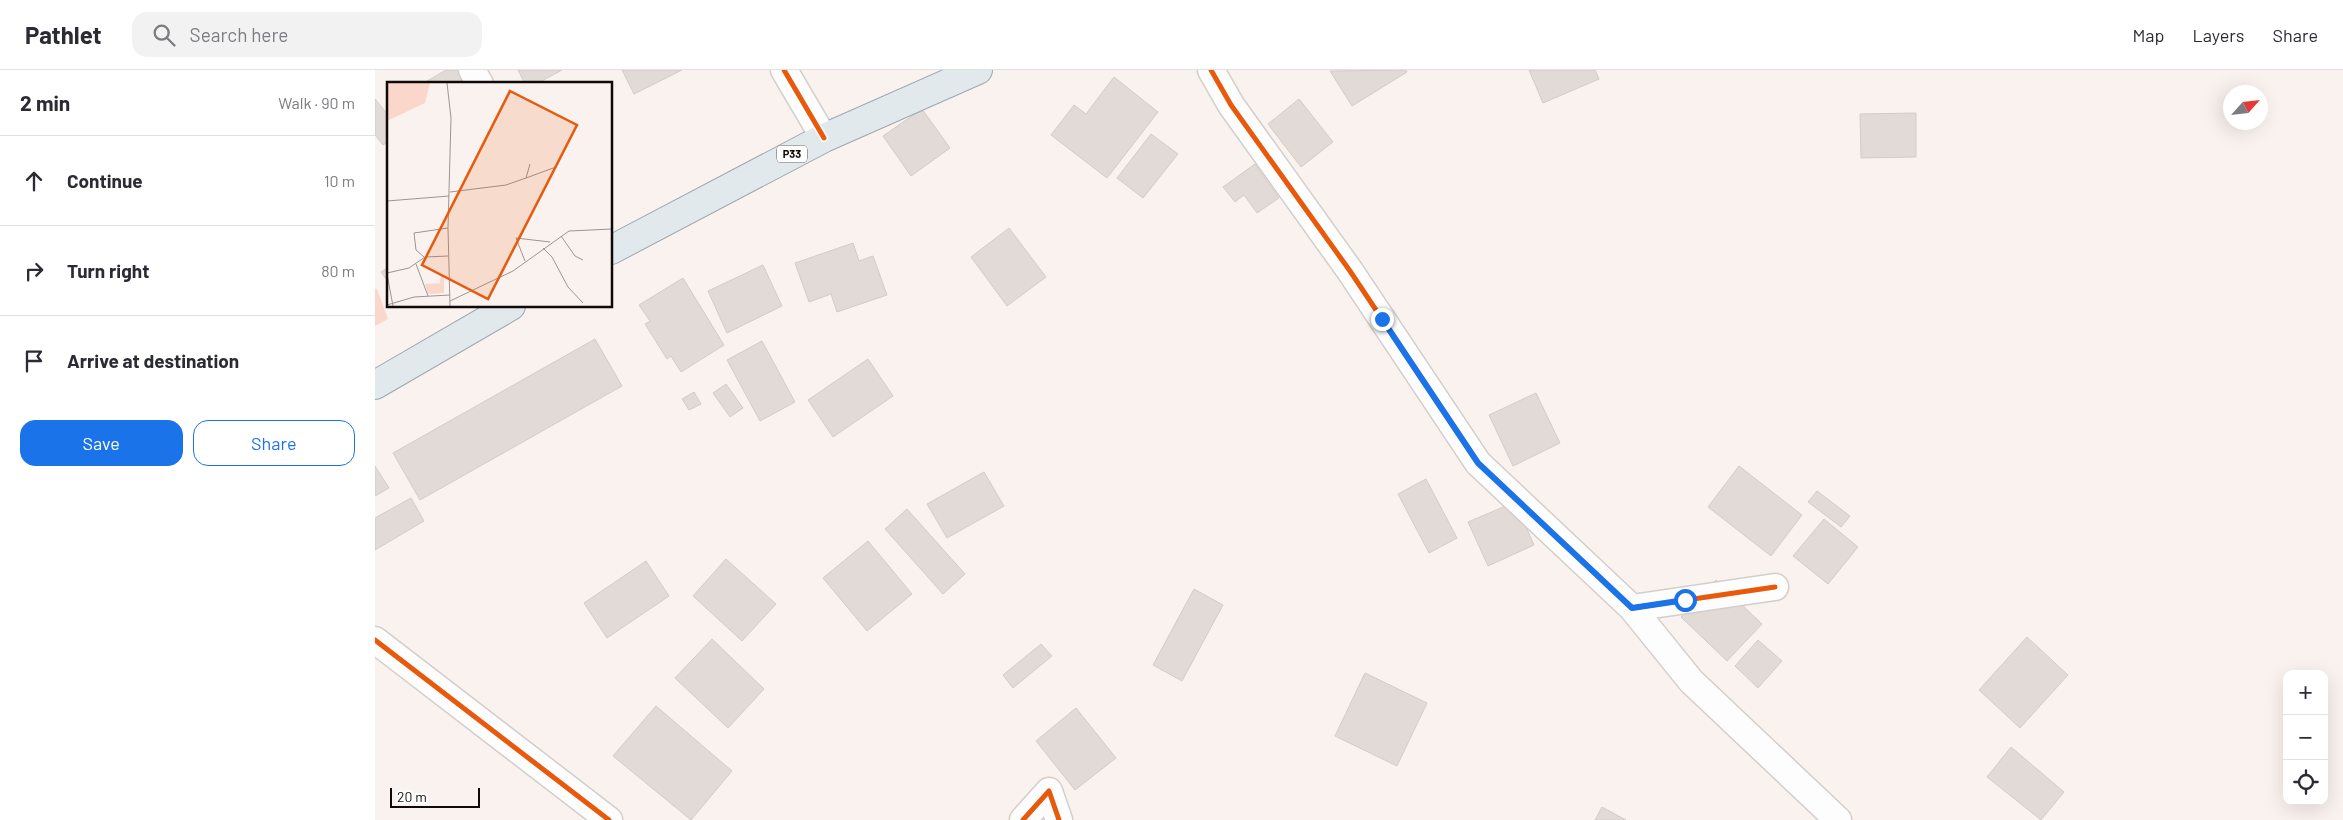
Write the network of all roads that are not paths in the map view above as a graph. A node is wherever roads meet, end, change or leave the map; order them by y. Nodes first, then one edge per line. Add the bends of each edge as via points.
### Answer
1 (472, 70) edge
2 (784, 70) edge
3 (978, 70) edge
4 (1211, 70) edge
5 (479, 82) edge
6 (824, 138) junction
7 (613, 249) edge
8 (508, 308) edge
9 (375, 385) edge
10 (1775, 587) dead end
11 (1632, 608) junction
12 (375, 640) edge
13 (609, 820) edge
14 (1023, 820) edge
15 (1059, 820) edge
16 (1838, 820) edge

1 - 5 street
2 - 6 street
3 - 6 main road, P33
4 - 11 street via 1231,105 1350,271 1478,463
6 - 7 main road, P33
8 - 9 main road
10 - 11 street
11 - 16 street via 1691,681
12 - 13 street
14 - 15 street via 1049,790

